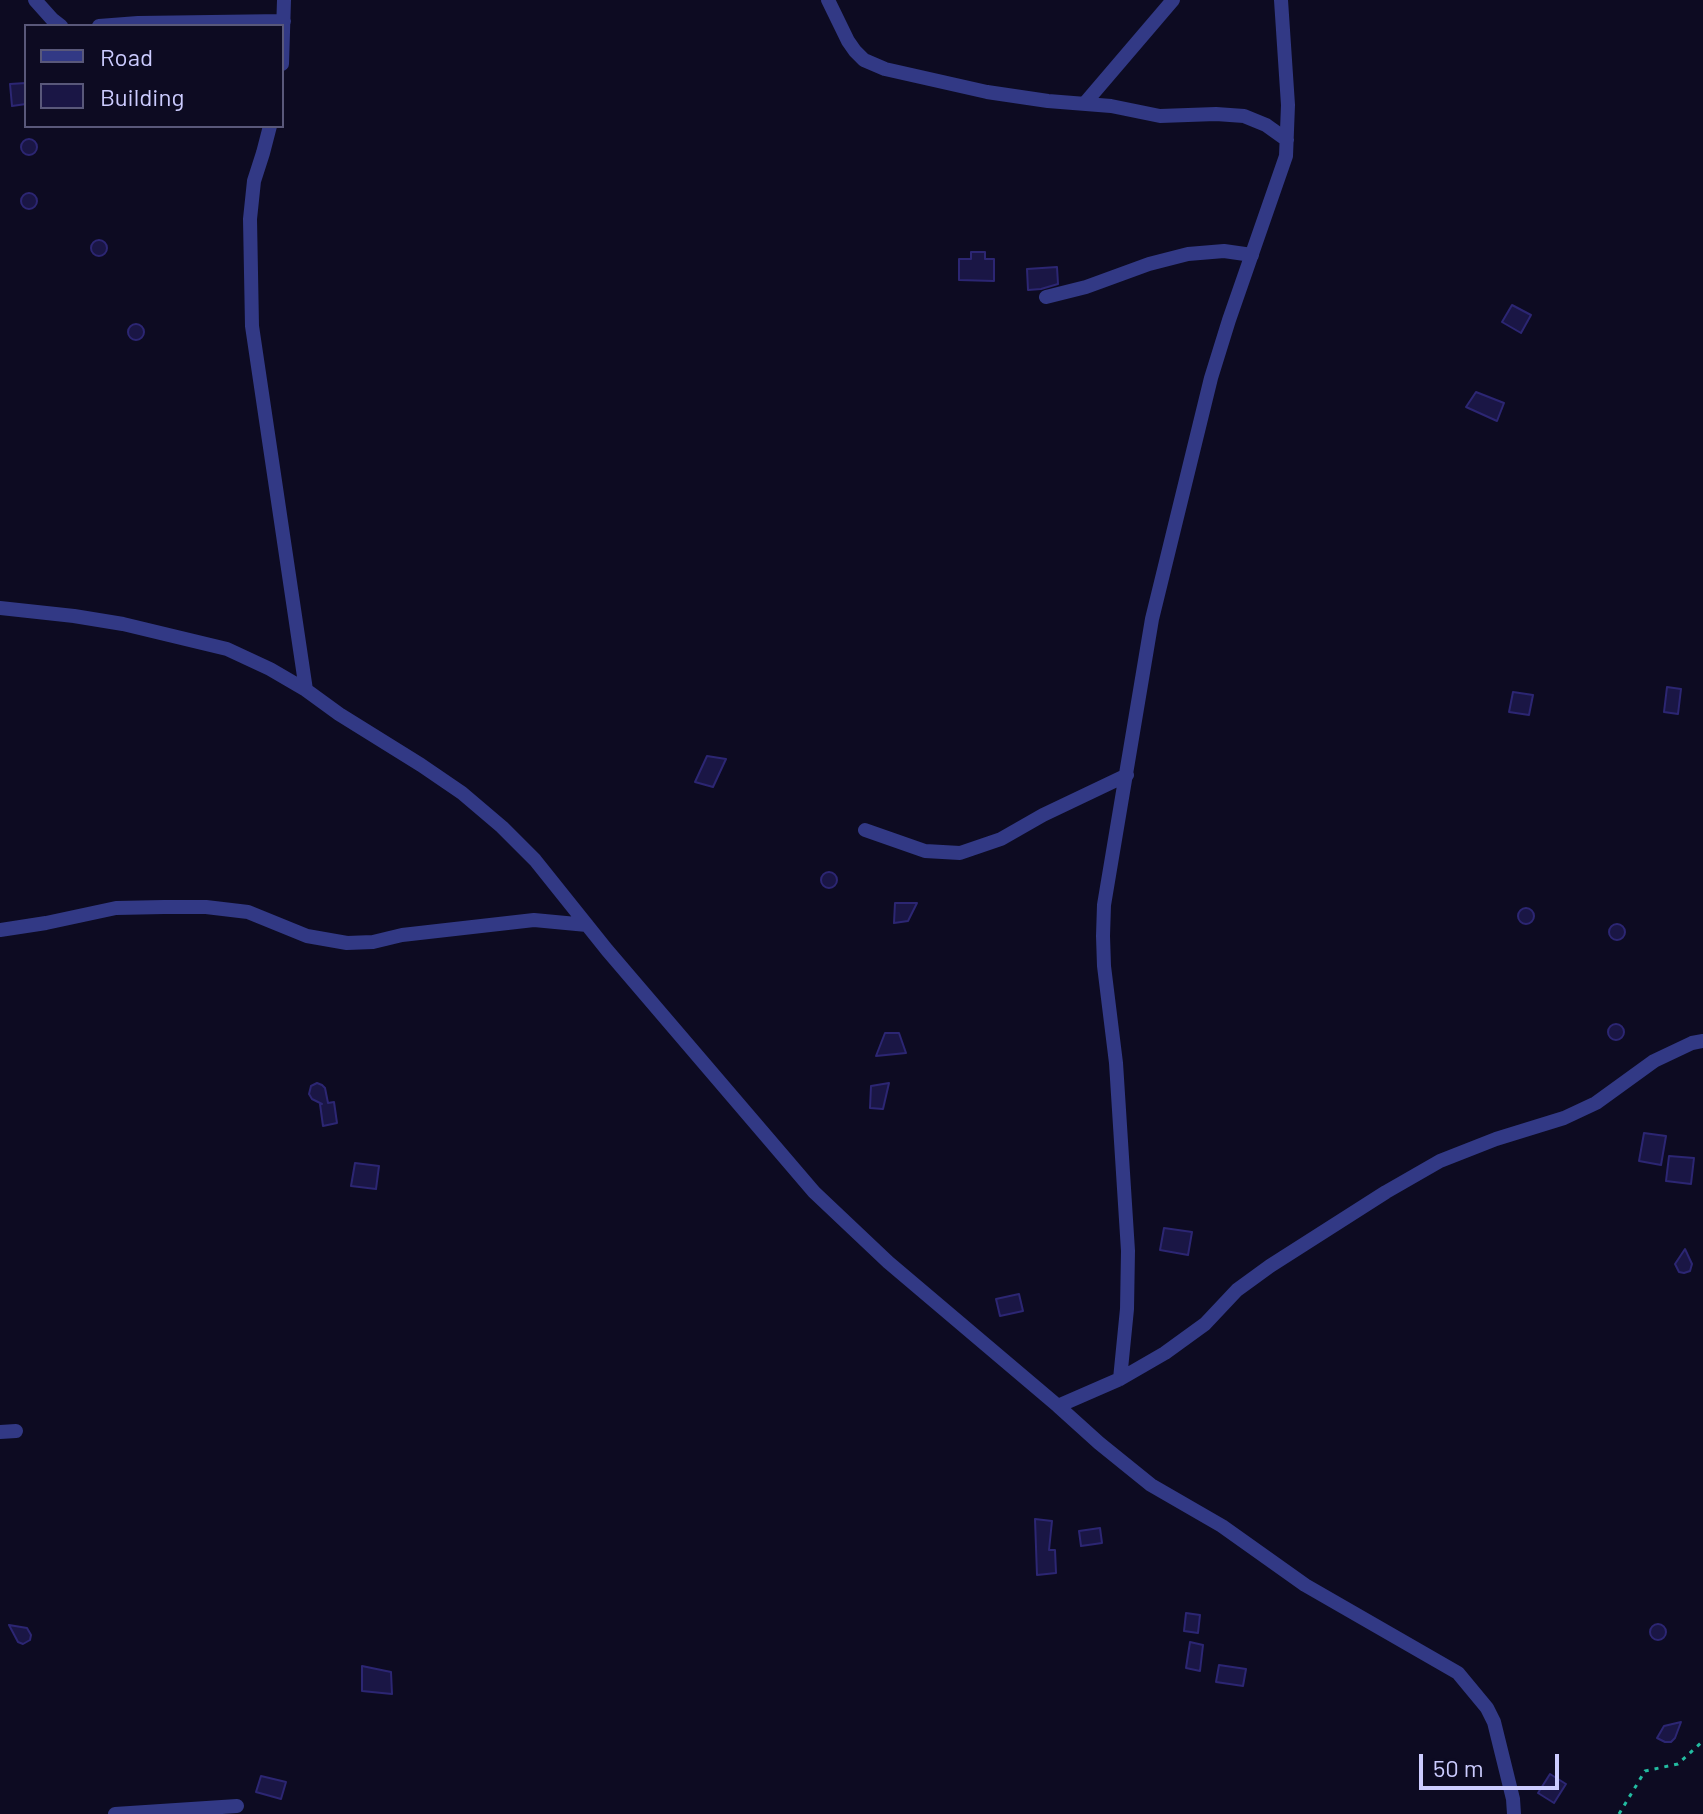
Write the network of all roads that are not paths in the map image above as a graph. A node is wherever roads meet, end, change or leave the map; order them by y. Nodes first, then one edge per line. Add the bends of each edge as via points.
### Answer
1 (35, 0) edge
2 (284, 0) edge
3 (828, 0) edge
4 (1173, 0) edge
5 (1281, 0) edge
6 (284, 21) junction
7 (58, 24) edge
8 (125, 24) edge
9 (284, 24) edge
10 (1085, 103) junction
11 (269, 128) edge
12 (1287, 140) junction
13 (1252, 255) junction
14 (1046, 297) dead end
15 (0, 608) edge
16 (306, 690) junction
17 (1127, 775) junction
18 (865, 830) dead end
19 (587, 925) junction
20 (0, 930) edge
21 (1703, 1041) edge
22 (1120, 1379) junction
23 (1058, 1406) junction
24 (16, 1431) dead end
25 (0, 1432) edge
26 (237, 1806) dead end
27 (115, 1814) edge
28 (1514, 1814) edge

1 - 7 street
2 - 6 street
3 - 10 street via 855,51 875,65 987,92
4 - 10 street
5 - 12 street
6 - 8 street
6 - 9 street
10 - 12 street via 1160,116 1244,116
11 - 16 street via 254,181 250,219 252,326
12 - 13 street via 1280,178
13 - 14 street via 1188,254
13 - 17 street via 1211,378 1155,605
15 - 16 street via 123,624 227,649
16 - 19 street via 462,793 535,860
17 - 18 street via 1001,839 960,853 925,851
17 - 22 street via 1103,936 1128,1251
19 - 20 street via 534,920 347,943 307,936 248,912 164,907 116,908
19 - 23 street via 814,1192
21 - 22 street via 1654,1061 1596,1103 1440,1161 1386,1192 1270,1266 1237,1290 1205,1324
22 - 23 street
23 - 28 street via 1151,1485 1222,1526 1305,1585 1458,1673 1494,1722
24 - 25 street
26 - 27 street

